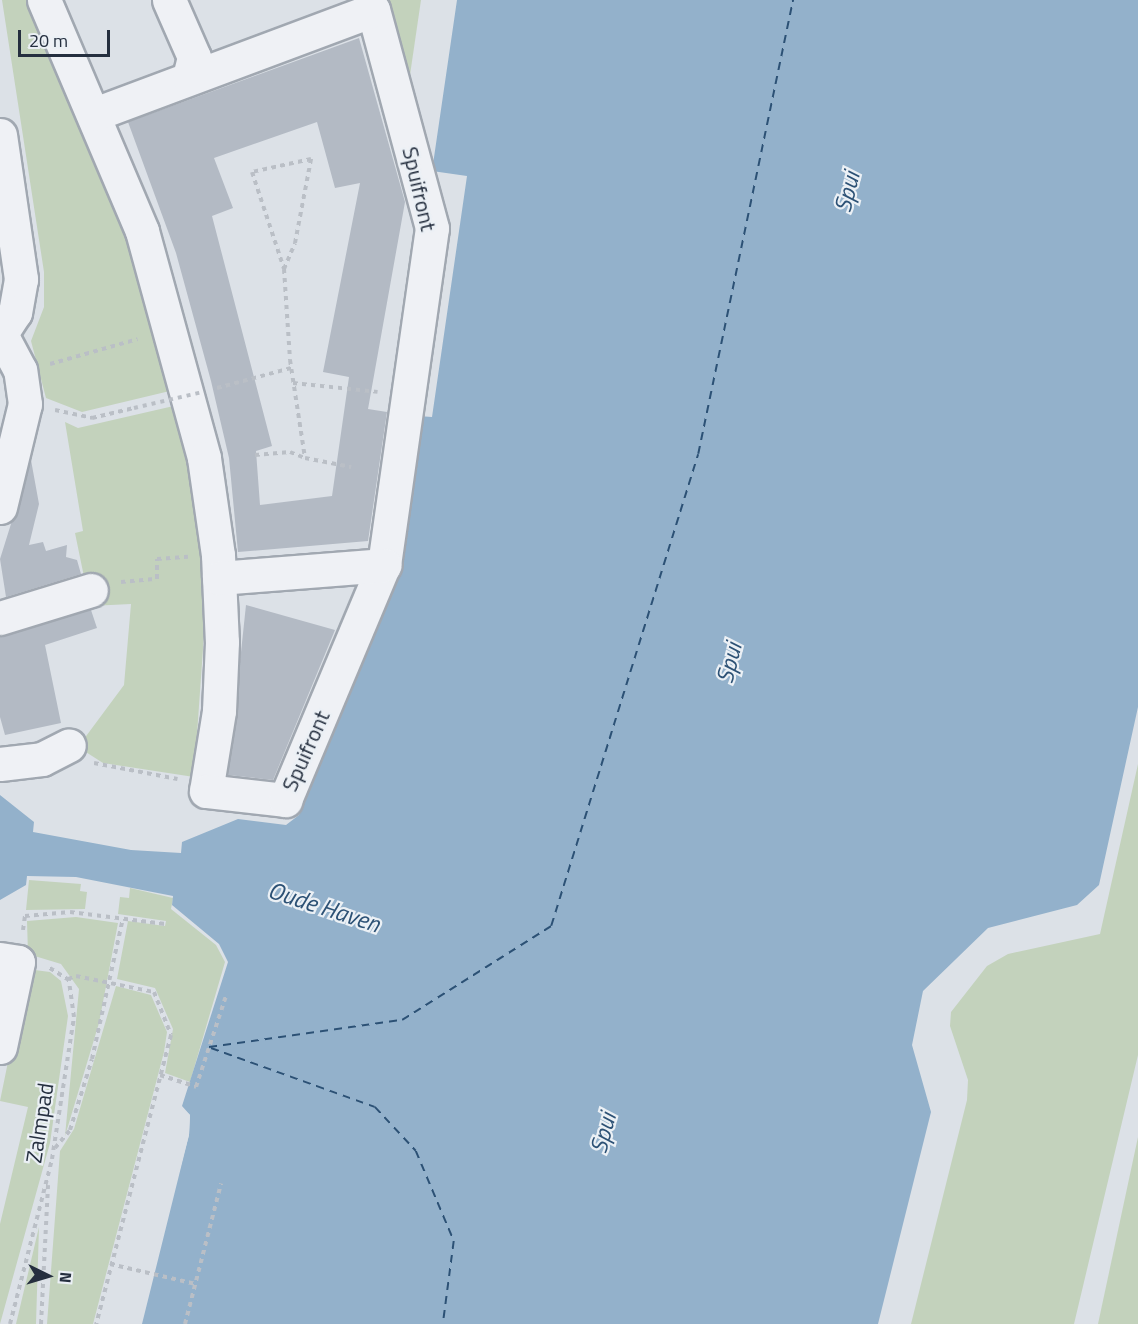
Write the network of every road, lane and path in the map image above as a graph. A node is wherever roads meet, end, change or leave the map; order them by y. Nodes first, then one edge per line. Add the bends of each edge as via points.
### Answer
1 (44, 0) edge
2 (169, 0) edge
3 (189, 77) junction
4 (95, 114) junction
5 (0, 135) edge
6 (284, 269) junction
7 (0, 335) edge
8 (120, 344) dead end
9 (77, 359) dead end
10 (291, 368) junction
11 (293, 383) junction
12 (227, 386) dead end
13 (371, 391) dead end
14 (203, 392) dead end
15 (92, 418) dead end
16 (255, 455) dead end
17 (305, 458) junction
18 (351, 467) dead end
19 (0, 507) edge
20 (384, 565) junction
21 (207, 568) junction
22 (102, 586) joint
23 (0, 618) edge
24 (69, 745) dead end
25 (0, 764) edge
26 (96, 765) dead end
27 (194, 782) junction
28 (29, 916) dead end
29 (123, 918) junction
30 (165, 924) dead end
31 (9, 960) edge
32 (68, 979) junction
33 (112, 982) junction
34 (226, 996) dead end
35 (0, 1047) edge
36 (160, 1075) junction
37 (54, 1148) junction
38 (48, 1178) junction
39 (221, 1184) dead end
40 (110, 1264) junction
41 (196, 1284) junction
42 (10, 1324) edge
43 (41, 1324) edge
44 (96, 1324) edge
45 (185, 1324) edge

1 - 4 street
2 - 3 street via 194,57
3 - 4 street
3 - 20 street, Spuifront via 373,10 432,228
4 - 21 street via 142,231 184,372 207,479
5 - 7 street via 21,279 15,312
6 - 6 path via 295,243 311,159 252,172
6 - 10 path
7 - 19 street via 20,370 25,404
8 - 9 path
10 - 11 path
10 - 12 path
11 - 13 path
11 - 17 path
14 - 15 path, bridge
16 - 17 path via 290,452
17 - 18 path
20 - 21 street
20 - 27 street, Spuifront via 285,800 206,791
21 - 22 path via 157,559 158,579
21 - 27 street via 222,662
22 - 23 street
24 - 25 street via 42,759
26 - 27 path
28 - 29 path via 76,912
29 - 30 path
29 - 33 path
31 - 32 path via 55,968
31 - 35 street
32 - 33 path
32 - 37 path, Zalmpad via 74,1017
33 - 36 path via 156,995 171,1035
33 - 37 path via 70,1130
34 - 36 path via 196,1087
36 - 40 path
37 - 38 path, Zalmpad
38 - 42 path, Zalmpad
38 - 43 path
39 - 41 path
40 - 41 path
40 - 44 path
41 - 45 path

